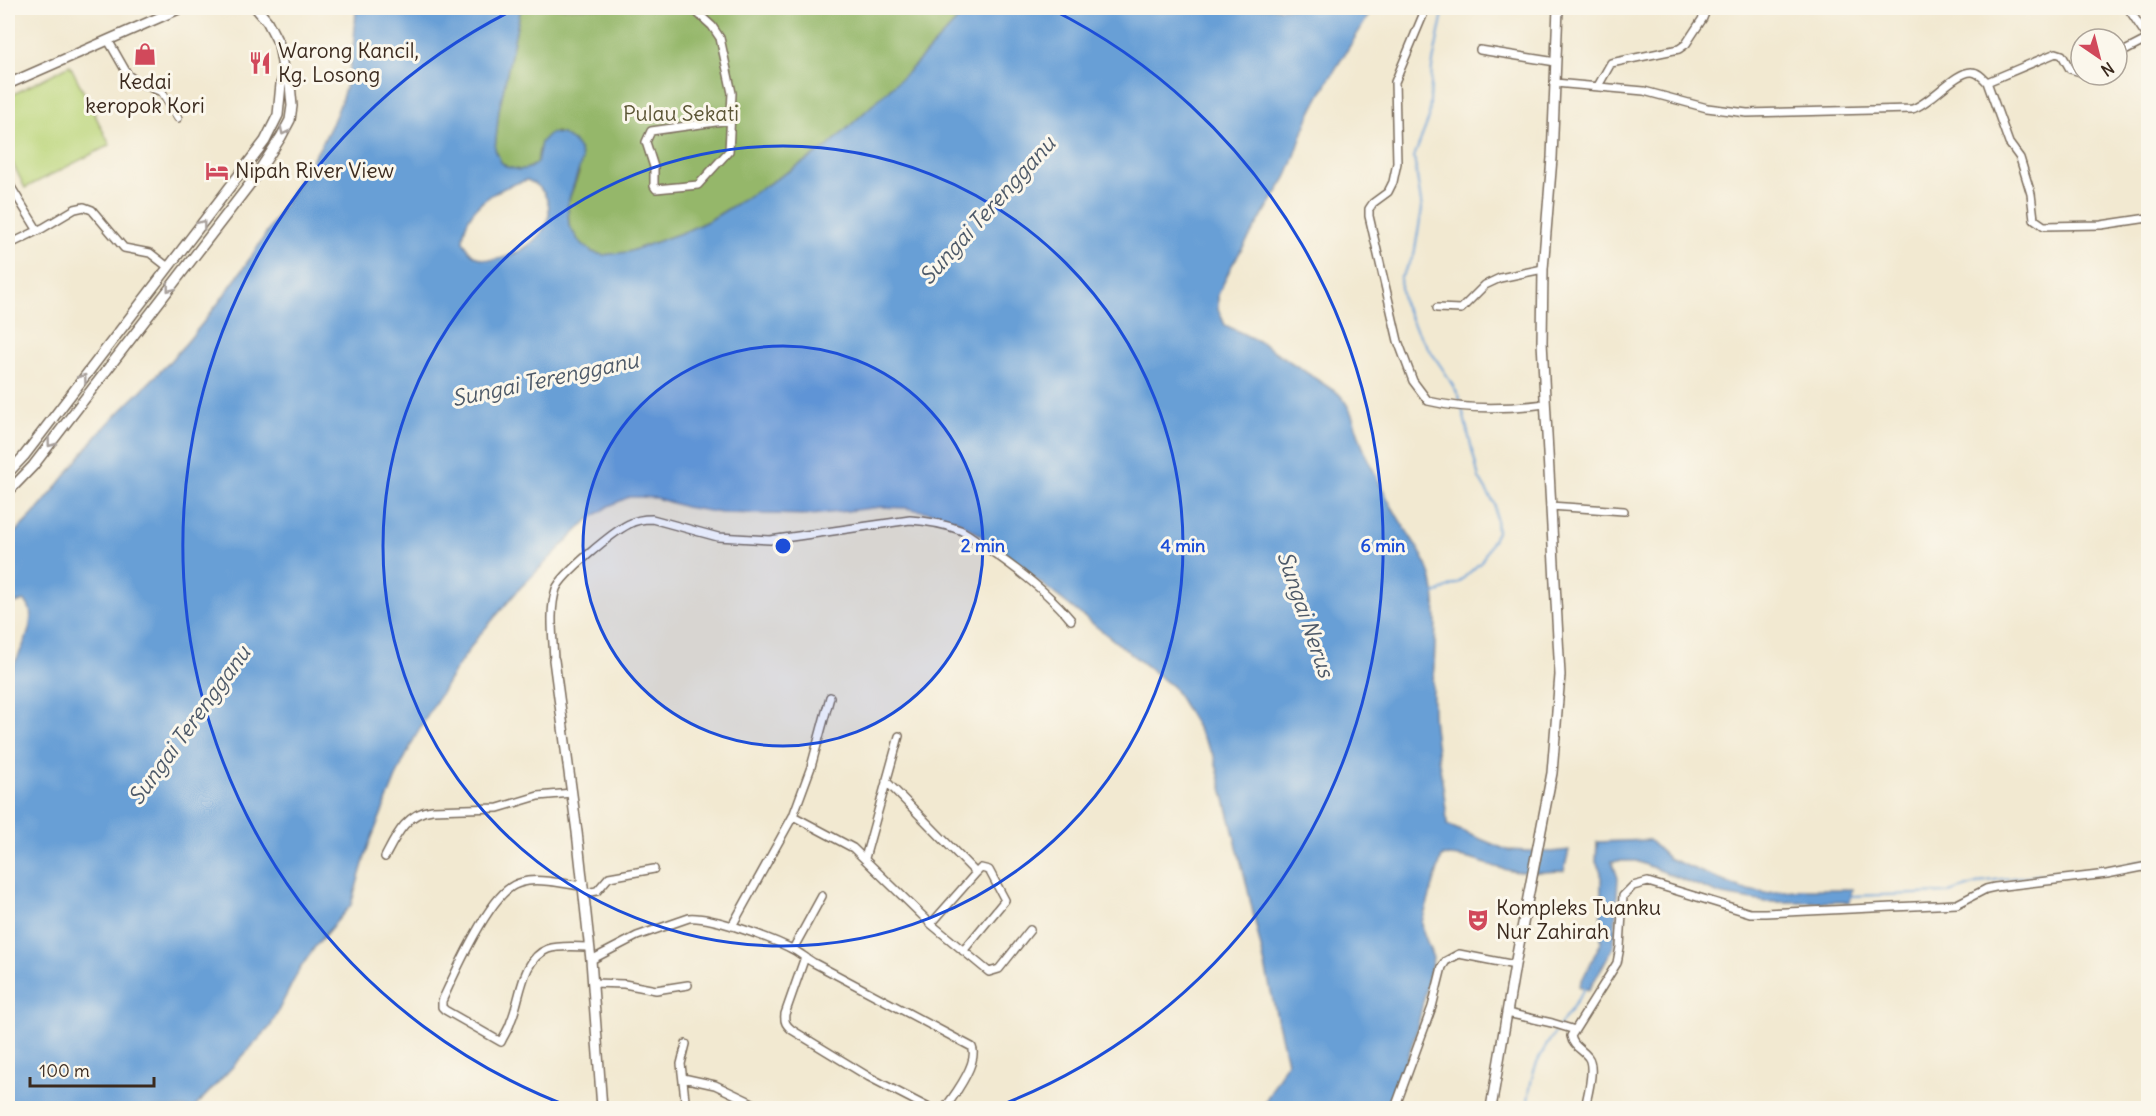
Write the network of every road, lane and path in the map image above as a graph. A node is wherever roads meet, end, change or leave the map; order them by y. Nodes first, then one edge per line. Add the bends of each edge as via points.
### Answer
1 (181, 8) edge
2 (256, 8) edge
3 (692, 8) edge
4 (1426, 8) edge
5 (1558, 8) edge
6 (1707, 8) edge
7 (2128, 8) edge
8 (2148, 38) edge
9 (108, 40) junction
10 (2129, 49) edge
11 (1480, 50) dead end
12 (1556, 62) junction
13 (2069, 67) edge
14 (285, 75) junction
15 (1987, 82) junction
16 (1555, 83) junction
17 (8, 84) edge
18 (1598, 86) junction
19 (178, 118) dead end
20 (730, 120) dead end
21 (8, 182) edge
22 (2148, 218) edge
23 (38, 231) junction
24 (8, 245) edge
25 (168, 267) junction
26 (1543, 269) junction
27 (1437, 308) dead end
28 (1545, 404) junction
29 (8, 473) edge
30 (8, 492) edge
31 (1550, 506) junction
32 (1624, 511) dead end
33 (1071, 620) dead end
34 (554, 660) joint
35 (830, 697) dead end
36 (899, 736) dead end
37 (886, 781) junction
38 (572, 793) junction
39 (793, 816) junction
40 (385, 857) dead end
41 (865, 858) junction
42 (2148, 866) edge
43 (654, 869) dead end
44 (976, 873) junction
45 (584, 890) junction
46 (822, 896) dead end
47 (931, 924) junction
48 (732, 926) junction
49 (1030, 930) dead end
50 (590, 947) junction
51 (793, 949) junction
52 (963, 951) junction
53 (805, 957) junction
54 (591, 960) junction
55 (1515, 965) junction
56 (593, 983) junction
57 (688, 985) dead end
58 (1507, 1013) junction
59 (1571, 1029) junction
60 (686, 1044) dead end
61 (683, 1078) junction
62 (745, 1100) junction
63 (602, 1108) edge
64 (686, 1108) edge
65 (746, 1108) edge
66 (763, 1108) edge
67 (929, 1108) edge
68 (945, 1108) edge
69 (1395, 1108) edge
70 (1491, 1108) edge
71 (1585, 1108) edge

1 - 9 street
2 - 14 street via 279,44
3 - 20 street via 720,38 732,93 729,151 698,185 656,189 646,142 651,131
4 - 28 street via 1395,82 1397,163 1393,183 1373,203 1369,216 1398,341 1412,378 1428,401 1468,407
5 - 12 street
6 - 18 street via 1686,44 1670,52 1611,63
7 - 8 street
8 - 10 street
9 - 17 street
9 - 19 street via 128,75 162,92
11 - 12 street
12 - 16 street
13 - 15 street via 2056,53
25 -> 14 street via 265,141 278,115
14 -> 30 street via 290,84 290,120 259,171 33,466
15 - 18 street via 1968,72 1912,109 1747,113 1707,108 1644,91
15 - 22 street via 2009,143 2020,158 2038,223 2101,225
16 - 18 street
16 - 26 street
21 - 23 street
23 - 24 street
23 - 25 street via 75,208 84,207 92,210 124,248 150,253
29 -> 25 street
26 - 27 street via 1485,285 1461,309
26 - 28 street
28 - 31 street
31 - 32 street
31 - 55 street via 1560,675 1552,773
33 - 34 street via 1028,578 971,537 928,522 910,520 770,540 718,537 642,519 616,532 557,586
34 - 38 street
35 - 39 street
36 - 37 street
37 - 41 street
37 - 44 street
38 - 40 street via 538,796 498,808 421,812 402,826
38 - 45 street
39 - 41 street
39 - 48 street
41 - 47 street
42 - 59 street via 1986,888 1957,904 1835,912 1750,913 1660,885 1639,883 1623,896 1617,963
43 - 45 street via 609,877 597,891
44 - 47 street
44 - 52 street via 981,868 989,870 1005,900
45 - 50 street
45 - 50 street via 536,880 506,890 473,938 442,1006 501,1042 512,1021 526,973 537,956 548,949
46 - 51 street
47 - 52 street
48 - 51 street
48 - 54 street via 706,918 689,918 637,936
49 - 52 street via 994,972
50 - 54 street
51 - 53 street
53 - 67 street via 785,1014 786,1024 869,1077
53 - 68 street via 972,1047 973,1063
54 - 56 street
55 - 58 street
55 - 69 street via 1459,954 1446,961
56 - 57 street via 656,990
56 - 63 street
58 - 59 street
58 - 70 street
59 - 71 street via 1571,1040 1588,1056 1592,1066
60 - 61 street via 681,1061
61 - 62 street via 704,1082
61 - 64 street
62 - 65 street
62 - 66 street

